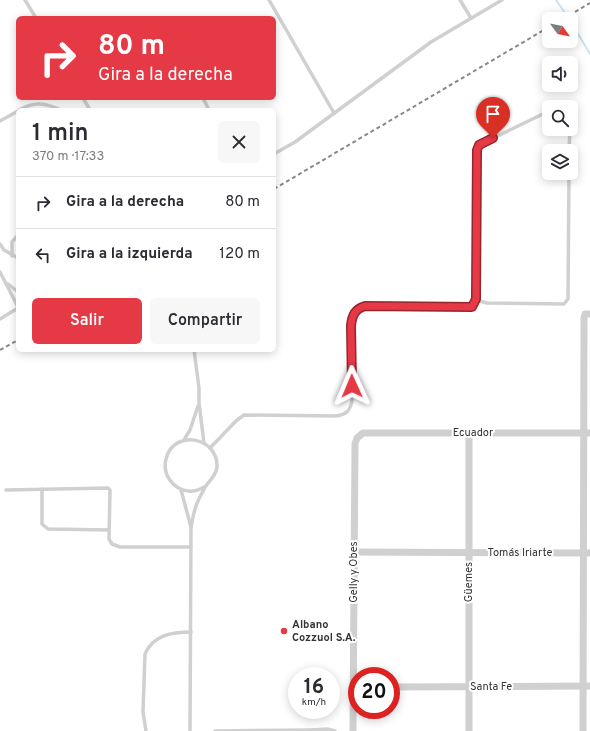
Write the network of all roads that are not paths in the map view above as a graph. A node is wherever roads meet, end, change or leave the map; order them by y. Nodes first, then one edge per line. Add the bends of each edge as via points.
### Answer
1 (25, 0) edge
2 (268, 0) edge
3 (460, 0) edge
4 (502, 0) edge
5 (35, 16) edge
6 (471, 18) junction
7 (22, 108) edge
8 (54, 108) edge
9 (16, 111) edge
10 (334, 113) junction
11 (542, 114) edge
12 (0, 121) edge
13 (276, 153) edge
14 (569, 180) edge
15 (16, 237) edge
16 (0, 244) edge
17 (12, 256) junction
18 (16, 257) edge
19 (0, 272) edge
20 (6, 282) junction
21 (16, 290) edge
22 (476, 300) junction
23 (16, 303) edge
24 (16, 308) edge
25 (588, 314) edge
26 (0, 319) edge
27 (194, 352) edge
28 (199, 403) junction
29 (587, 433) edge
30 (469, 434) junction
31 (357, 438) joint
32 (184, 440) junction
33 (204, 443) junction
34 (210, 448) junction
35 (206, 486) junction
36 (6, 490) dead end
37 (42, 490) junction
38 (181, 490) junction
39 (191, 527) junction
40 (109, 530) junction
41 (191, 547) junction
42 (354, 552) junction
43 (470, 552) junction
44 (587, 553) edge
45 (191, 632) junction
46 (355, 667) edge
47 (586, 686) edge
48 (400, 687) edge
49 (469, 687) junction
50 (354, 719) edge
51 (312, 730) edge
52 (146, 731) edge
53 (190, 731) edge
54 (215, 731) edge
55 (335, 731) edge
56 (353, 731) edge
57 (469, 731) edge
58 (583, 731) edge

1 - 5 lane
2 - 10 lane
3 - 6 lane
4 - 6 lane
6 - 10 lane via 432,42
7 - 8 lane via 38,103
9 - 12 lane
10 - 13 lane
11 - 22 lane via 479,145 477,150
14 - 22 lane via 566,302 487,303
15 - 17 lane via 12,242
16 - 17 lane
17 - 18 lane
19 - 20 lane
20 - 21 lane
20 - 23 lane
22 - 34 lane via 472,307 359,308 352,318 352,401 346,413 335,416 244,415
24 - 26 lane
25 - 29 street via 584,318
27 - 28 lane
28 - 32 lane
28 - 33 lane
29 - 30 street, Ecuador
29 - 44 street
30 - 31 street, Ecuador via 363,433
30 - 43 street, Güemes
31 - 42 street, Gelly y Obes
32 - 33 lane via 191,439
32 - 38 lane via 173,446 165,464 167,476
33 - 34 lane
34 - 35 lane via 217,468
35 - 38 lane via 198,490
35 - 39 lane via 197,502
36 - 37 lane
37 - 40 lane via 44,528
37 - 40 lane via 108,488
38 - 39 lane
39 - 41 lane
40 - 41 lane via 112,544 120,547
41 - 45 lane
42 - 43 street, Tomás Iriarte
42 - 46 street, Gelly y Obes
43 - 44 street, Tomás Iriarte
43 - 49 street, Güemes
44 - 47 street
45 - 52 lane via 169,633 154,642 145,654 143,712
45 - 53 lane
47 - 49 street, Santa Fe
47 - 58 street
48 - 49 street, Santa Fe
49 - 57 street, Güemes
50 - 56 street, Gelly y Obes
51 - 54 lane
51 - 55 lane

